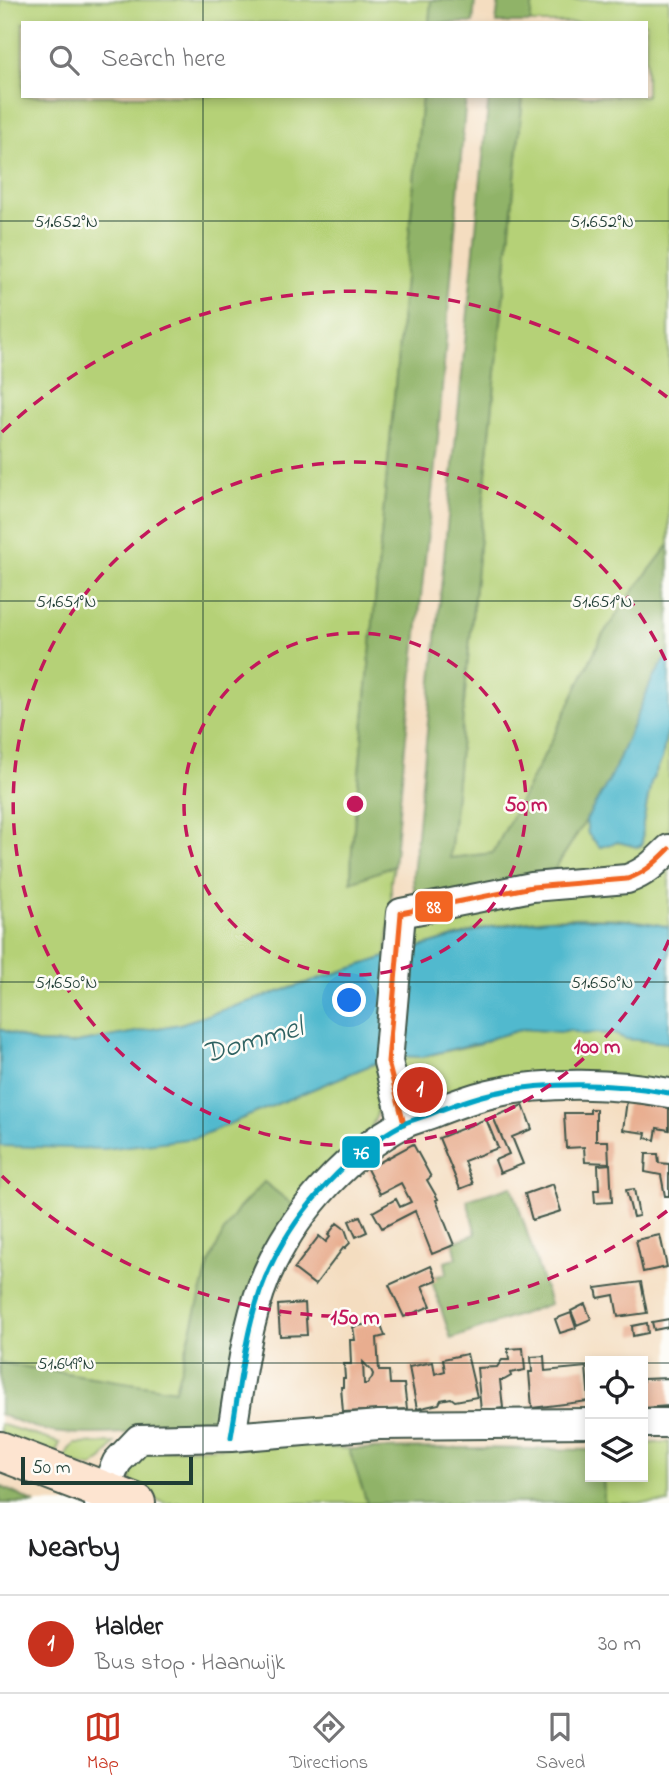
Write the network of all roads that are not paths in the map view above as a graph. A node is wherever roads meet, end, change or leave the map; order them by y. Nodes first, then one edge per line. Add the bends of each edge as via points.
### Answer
1 (669, 849) edge
2 (669, 1093) edge
3 (404, 1124) junction
4 (585, 1423) edge
5 (648, 1423) edge
6 (669, 1423) edge
7 (230, 1437) junction
8 (0, 1451) edge
9 (112, 1499) edge

1 - 3 street via 653,866 627,879 532,887 400,921 388,1062
2 - 3 street via 595,1086 518,1089 463,1102
3 - 7 street via 333,1178 298,1218 272,1262 254,1311
4 - 7 street via 379,1425
5 - 6 street
7 - 9 street via 139,1439 117,1462
8 - 9 main road

